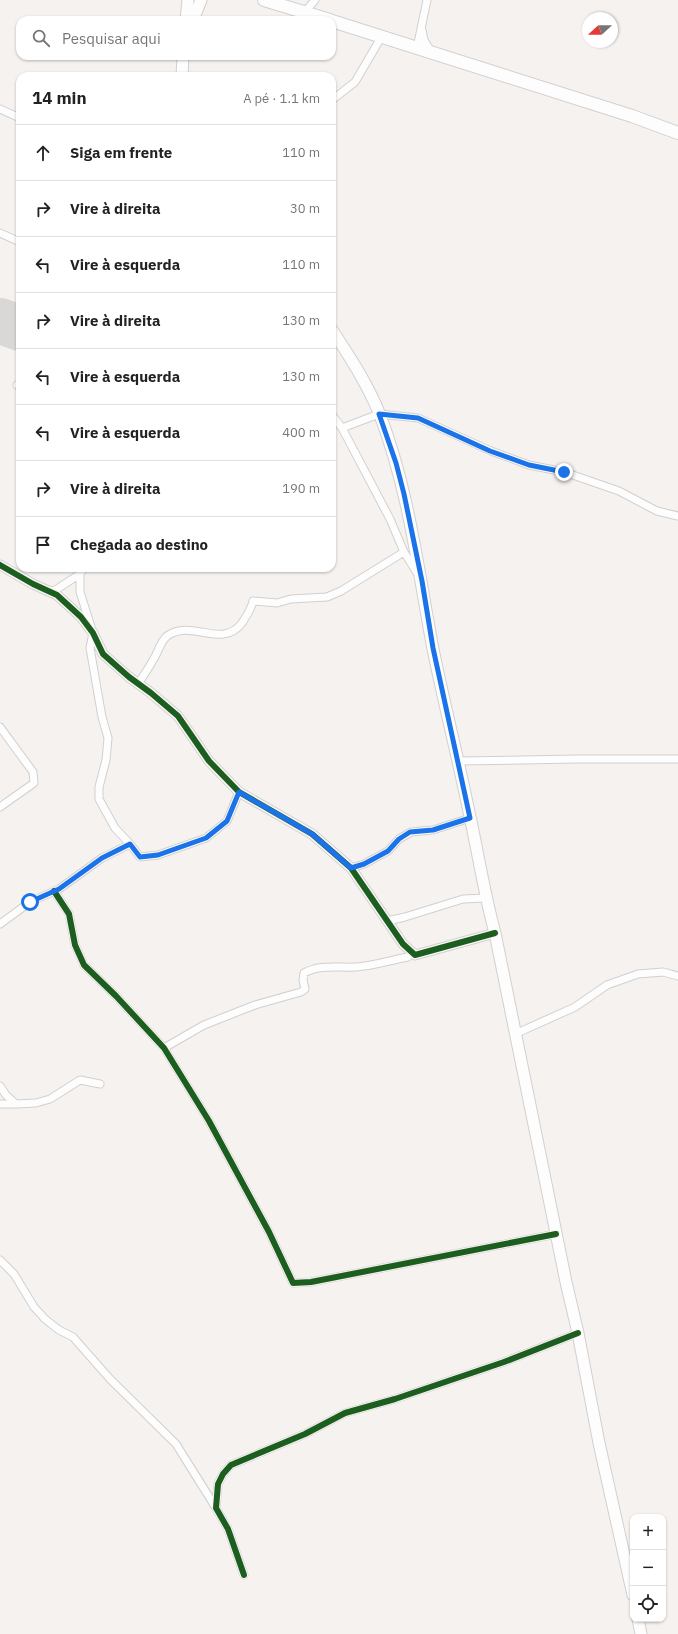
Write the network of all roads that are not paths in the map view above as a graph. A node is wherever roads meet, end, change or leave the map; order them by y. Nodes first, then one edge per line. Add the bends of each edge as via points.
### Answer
1 (188, 0) edge
2 (201, 0) edge
3 (264, 0) edge
4 (315, 0) edge
5 (427, 0) edge
6 (305, 12) junction
7 (186, 16) edge
8 (195, 16) edge
9 (318, 16) edge
10 (422, 18) junction
11 (336, 22) edge
12 (382, 36) junction
13 (417, 48) junction
14 (432, 53) junction
15 (183, 60) edge
16 (182, 72) edge
17 (336, 97) edge
18 (0, 109) edge
19 (16, 116) edge
20 (678, 133) edge
21 (0, 233) edge
22 (16, 240) edge
23 (336, 337) edge
24 (379, 414) junction
25 (336, 420) edge
26 (342, 428) junction
27 (678, 516) edge
28 (404, 552) junction
29 (0, 565) edge
30 (81, 572) edge
31 (82, 572) edge
32 (422, 581) junction
33 (45, 589) junction
34 (93, 633) junction
35 (138, 684) junction
36 (0, 728) edge
37 (678, 759) edge
38 (458, 761) junction
39 (239, 792) junction
40 (0, 807) edge
41 (470, 818) junction
42 (130, 844) junction
43 (351, 868) junction
44 (54, 891) junction
45 (486, 898) junction
46 (387, 921) junction
47 (0, 924) edge
48 (495, 933) junction
49 (408, 957) dead end
50 (678, 976) edge
51 (515, 1034) junction
52 (164, 1048) junction
53 (100, 1084) dead end
54 (0, 1086) edge
55 (0, 1104) edge
56 (16, 1104) junction
57 (556, 1234) junction
58 (0, 1260) edge
59 (578, 1333) junction
60 (216, 1508) junction
61 (244, 1575) dead end
62 (631, 1586) edge
63 (639, 1622) edge
64 (641, 1634) edge

1 - 7 main road
2 - 8 main road
3 - 6 highway
4 - 6 street
5 - 10 street
6 - 9 highway
10 - 13 street
10 - 14 street via 422,32
11 - 12 highway
12 - 13 highway
12 - 17 street via 355,82
13 - 14 highway
14 - 20 highway
15 - 16 main road
18 - 19 street
21 - 22 street
23 - 24 main road
24 - 26 street
24 - 27 street via 418,418 490,451 529,465 564,472 599,484 619,491 657,511
24 - 32 main road via 402,486
25 - 26 street
26 - 28 street via 390,519
28 - 32 street
28 - 35 street via 327,597 291,599 277,603 253,601 249,613 237,629 229,634 190,630 168,635
29 - 33 street
30 - 33 street via 54,591
31 - 34 street via 80,592
32 - 38 main road via 433,648
33 - 34 street via 57,595 81,617
34 - 35 street via 103,654
34 - 42 street via 90,648 108,738 99,799 115,828
35 - 39 street via 178,716 209,762
36 - 40 street via 33,772 34,784
37 - 38 street
38 - 41 main road
39 - 42 street via 227,821 203,840 150,857 140,857
39 - 43 street via 312,834
41 - 43 street via 433,830 410,832 388,851
41 - 45 main road
42 - 44 street via 102,858
43 - 46 street
44 - 47 street via 30,902
44 - 52 street via 69,914 75,945 84,965
45 - 46 street via 463,899
45 - 48 main road
46 - 48 street via 415,956
48 - 51 main road
49 - 52 street via 357,967 325,967 310,970 304,973 305,989 301,992 204,1025
50 - 51 street via 663,972 638,974 607,985 575,1007
51 - 57 main road
52 - 57 street via 208,1121 269,1232 292,1283 311,1282
53 - 56 street via 80,1080 50,1100
54 - 56 street
55 - 56 street
57 - 59 main road
58 - 60 street via 14,1274 34,1307 45,1319 58,1330 73,1337 110,1379 176,1444
59 - 60 street via 504,1362 345,1413 305,1434 231,1465 218,1484
59 - 62 main road
60 - 61 street via 228,1529
63 - 64 main road

